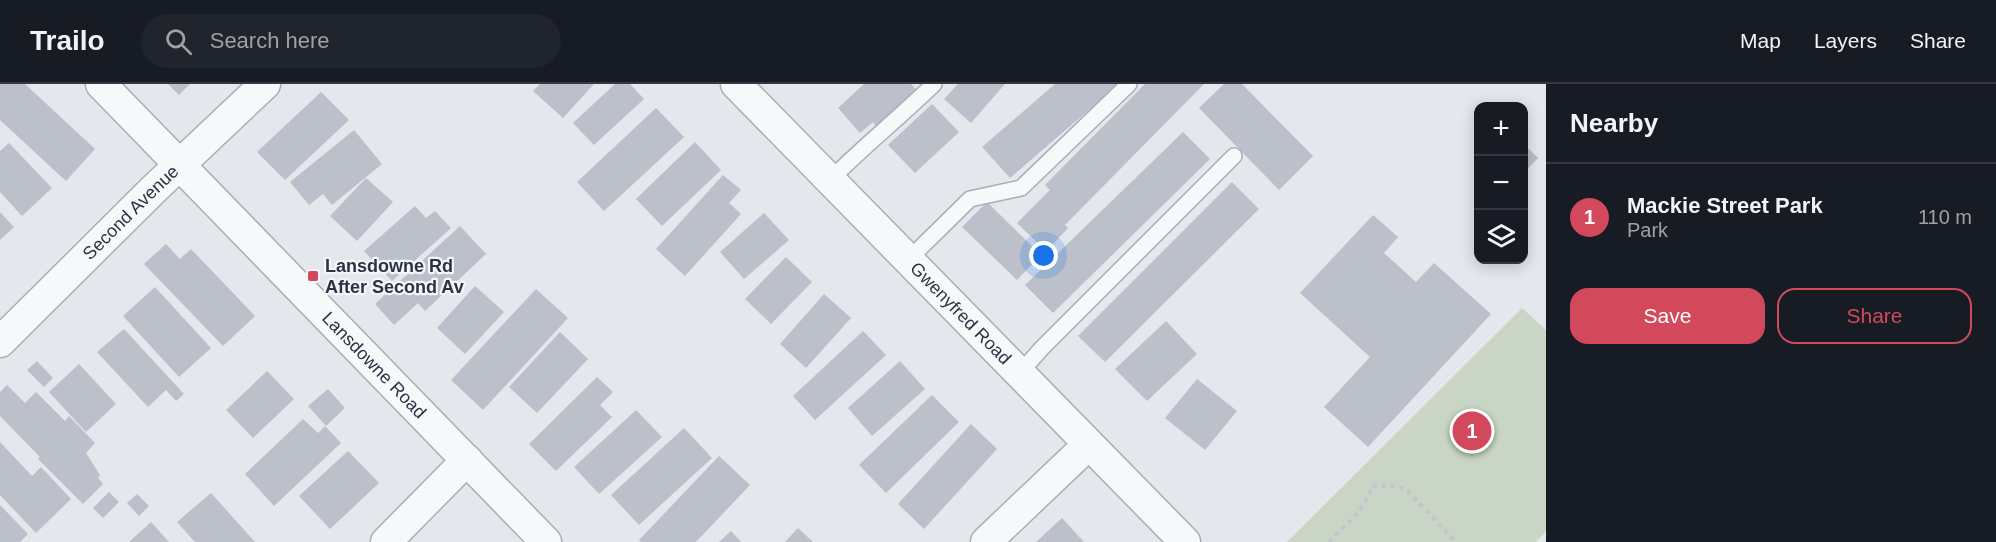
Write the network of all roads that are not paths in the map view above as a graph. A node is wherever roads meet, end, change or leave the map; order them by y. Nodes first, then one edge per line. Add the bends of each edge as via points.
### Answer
1 (101, 84) edge
2 (265, 84) edge
3 (735, 84) edge
4 (934, 84) edge
5 (1129, 84) edge
6 (1233, 156) dead end
7 (180, 165) junction
8 (830, 180) junction
9 (908, 260) junction
10 (0, 342) edge
11 (1019, 374) junction
12 (1088, 445) junction
13 (467, 460) junction
14 (386, 542) edge
15 (546, 542) edge
16 (986, 542) edge
17 (1185, 542) edge

1 - 7 street, Lansdowne Road
2 - 7 street, Second Avenue
3 - 8 street, Gwenyfred Road
4 - 8 lane
5 - 9 lane via 1021,188 970,199
6 - 11 lane
7 - 10 street, Second Avenue
7 - 13 street, Lansdowne Road
8 - 9 street, Gwenyfred Road
9 - 11 street, Gwenyfred Road
11 - 12 street, Gwenyfred Road
12 - 16 street
12 - 17 street, Gwenyfred Road
13 - 14 street
13 - 15 street, Lansdowne Road

